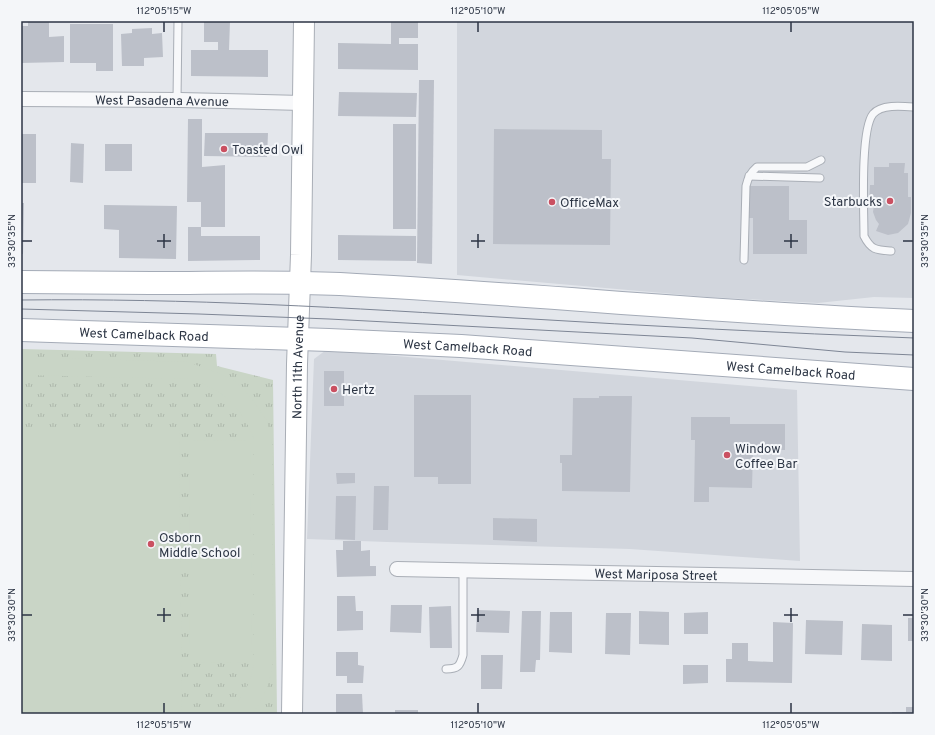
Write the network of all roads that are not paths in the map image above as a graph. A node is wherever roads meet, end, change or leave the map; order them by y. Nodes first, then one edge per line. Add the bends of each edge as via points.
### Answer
1 (178, 21) edge
2 (304, 21) edge
3 (21, 99) edge
4 (177, 100) junction
5 (302, 103) junction
6 (914, 107) edge
7 (820, 160) dead end
8 (749, 176) junction
9 (820, 178) dead end
10 (891, 251) dead end
11 (744, 260) dead end
12 (21, 282) edge
13 (300, 283) junction
14 (914, 321) edge
15 (21, 330) edge
16 (298, 339) junction
17 (914, 379) edge
18 (398, 569) dead end
19 (463, 571) junction
20 (914, 579) edge
21 (446, 669) dead end
22 (292, 714) edge

1 - 4 lane
2 - 5 street, North 11th Avenue
3 - 4 street, West Pasadena Avenue
4 - 5 street, West Pasadena Avenue
5 - 13 street, North 11th Avenue
6 - 10 lane via 884,108 873,113 867,125 864,236 869,245 879,251
7 - 8 lane via 807,167 757,167
8 - 9 lane
8 - 11 lane via 746,186
12 - 13 main road
13 - 14 main road
13 - 16 street, North 11th Avenue
15 - 16 main road, West Camelback Road
16 - 17 main road, West Camelback Road via 503,349
16 - 22 street, North 11th Avenue
18 - 19 street, West Mariposa Street
19 - 20 street, West Mariposa Street
19 - 21 lane via 463,655 461,664 454,669

